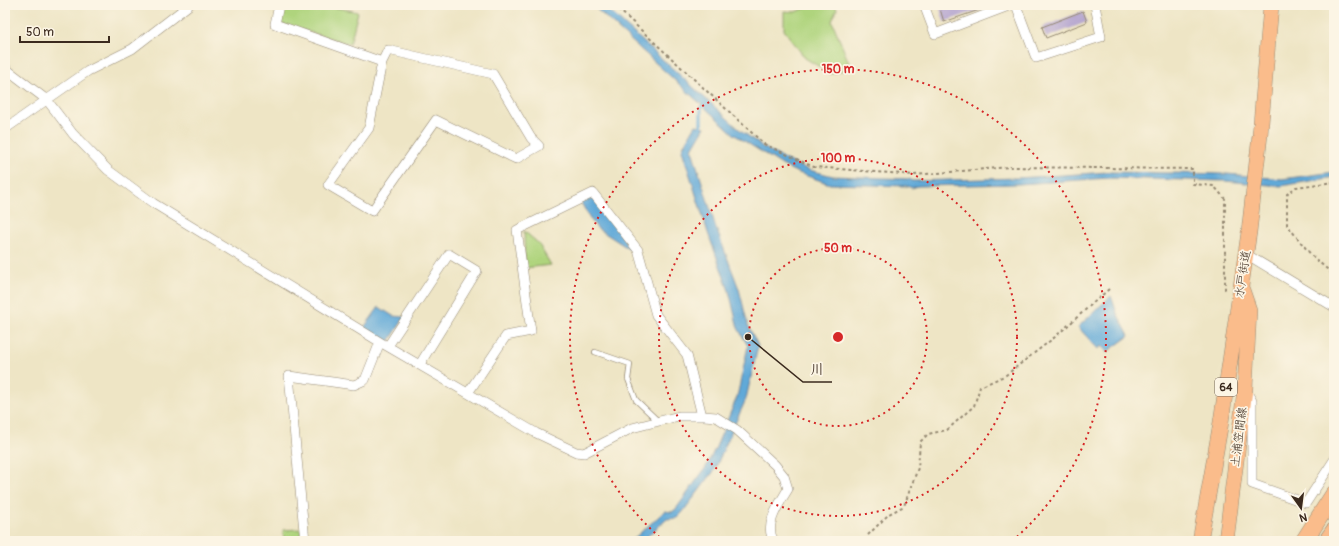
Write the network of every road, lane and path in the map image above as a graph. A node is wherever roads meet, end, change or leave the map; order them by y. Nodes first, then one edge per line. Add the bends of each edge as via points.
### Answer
1 (189, 5) edge
2 (279, 5) edge
3 (614, 5) edge
4 (924, 5) edge
5 (1016, 5) edge
6 (1095, 5) edge
7 (1271, 5) edge
8 (1005, 6) edge
9 (382, 62) junction
10 (5, 68) edge
11 (47, 100) junction
12 (5, 129) edge
13 (1334, 182) edge
14 (1246, 254) junction
15 (1334, 275) edge
16 (1241, 287) junction
17 (1110, 288) dead end
18 (1334, 307) edge
19 (1237, 310) junction
20 (384, 344) junction
21 (595, 352) dead end
22 (420, 364) junction
23 (1245, 389) junction
24 (468, 393) junction
25 (702, 416) junction
26 (658, 421) junction
27 (1334, 460) edge
28 (1334, 494) edge
29 (1334, 531) edge
30 (306, 541) edge
31 (774, 541) edge
32 (868, 541) edge
33 (1200, 541) edge
34 (1226, 541) edge
35 (1304, 541) edge
36 (1327, 541) edge

1 - 11 street via 132,49 88,71
2 - 9 street via 275,24
3 - 19 path via 764,144 814,167 914,175 1010,167 1193,169 1193,184 1214,186 1225,199 1226,289
4 - 8 street via 935,34
5 - 6 street via 1036,58 1101,37
7 - 14 main road, 水戸街道 / 64 via 1260,135
9 - 9 street via 388,50 493,74 531,138 539,146 516,160 436,120 372,211 328,185 369,128
10 - 11 street
11 - 12 street
11 - 20 street via 73,134 108,170 153,203
13 - 15 path via 1296,187 1287,194 1287,225 1312,256
14 - 16 main road, 水戸街道 / 64
14 - 18 street
16 - 19 main road, 水戸街道 / 64
16 - 23 main road, 土浦笠間線 / 64 via 1249,310
17 - 32 path via 1049,342 1006,375 980,387 974,406 947,430 928,434 920,442 918,468 904,506 889,514 868,535
19 - 33 main road, 水戸街道 / 64
20 - 22 street
20 - 22 street via 449,254 477,271
20 - 30 street via 365,380 354,385 289,376
21 - 26 lane via 630,364 628,379 636,400
22 - 24 street
23 - 27 street via 1252,401 1252,484 1306,503
23 - 34 main road, 土浦笠間線 / 64
24 - 25 street via 506,336 532,331 517,230 593,193 638,250 656,315 687,355
24 - 26 street via 536,433 576,452 584,452 632,428
25 - 26 street via 679,416
25 - 31 street via 716,417 737,430 784,476 788,489 772,517
28 - 35 highway
29 - 36 highway

